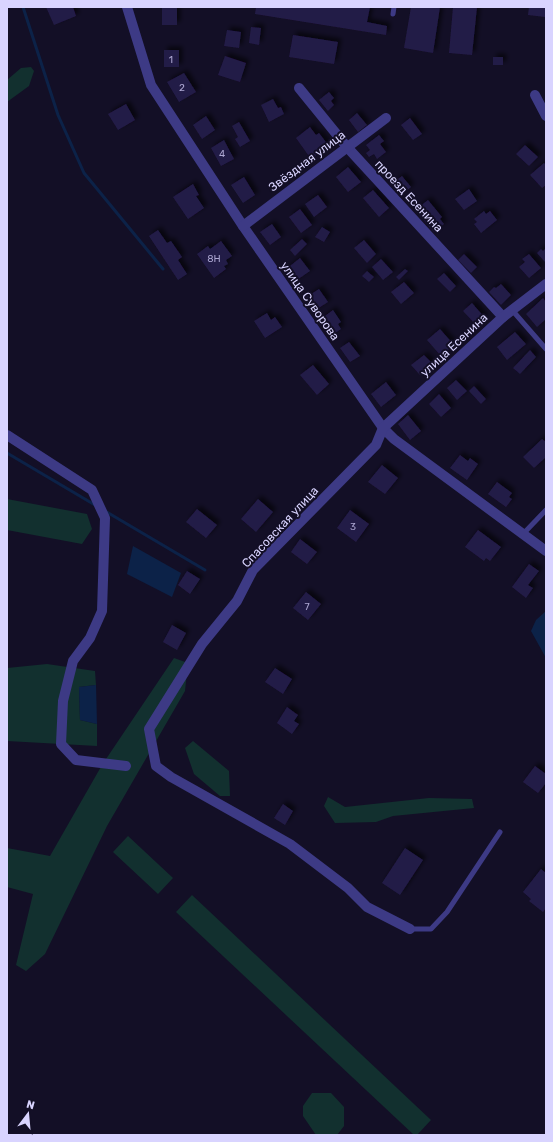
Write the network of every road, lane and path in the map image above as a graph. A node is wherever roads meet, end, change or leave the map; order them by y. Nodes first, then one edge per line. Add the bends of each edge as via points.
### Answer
1 (127, 7) edge
2 (394, 7) edge
3 (393, 14) dead end
4 (299, 88) dead end
5 (535, 95) dead end
6 (546, 116) edge
7 (386, 118) dead end
8 (347, 148) junction
9 (243, 226) junction
10 (546, 284) edge
11 (512, 310) junction
12 (503, 317) junction
13 (546, 349) edge
14 (383, 428) junction
15 (7, 436) edge
16 (546, 510) edge
17 (523, 534) junction
18 (546, 551) edge
19 (126, 766) dead end
20 (500, 832) dead end
21 (410, 930) joint

1 - 9 street, улица Суворова via 151,85
2 - 3 lane
4 - 8 street, проезд Есенина
5 - 6 street
7 - 8 street, Звёздная улица
8 - 9 street, Звёздная улица
8 - 12 street, проезд Есенина
9 - 14 street, улица Суворова
10 - 11 street, улица Есенина
11 - 12 street, улица Есенина
11 - 13 lane
12 - 14 street, улица Есенина
14 - 17 street, улица Суворова via 394,439
14 - 21 street, Спасовская улица via 376,445 253,570 237,601 202,644 149,729 156,766 290,844 348,888 367,907
15 - 19 street via 92,490 105,518 102,611 90,638 73,661 63,702 61,744 76,760
16 - 17 lane
17 - 18 street, улица Суворова
20 - 21 lane via 447,912 431,929

